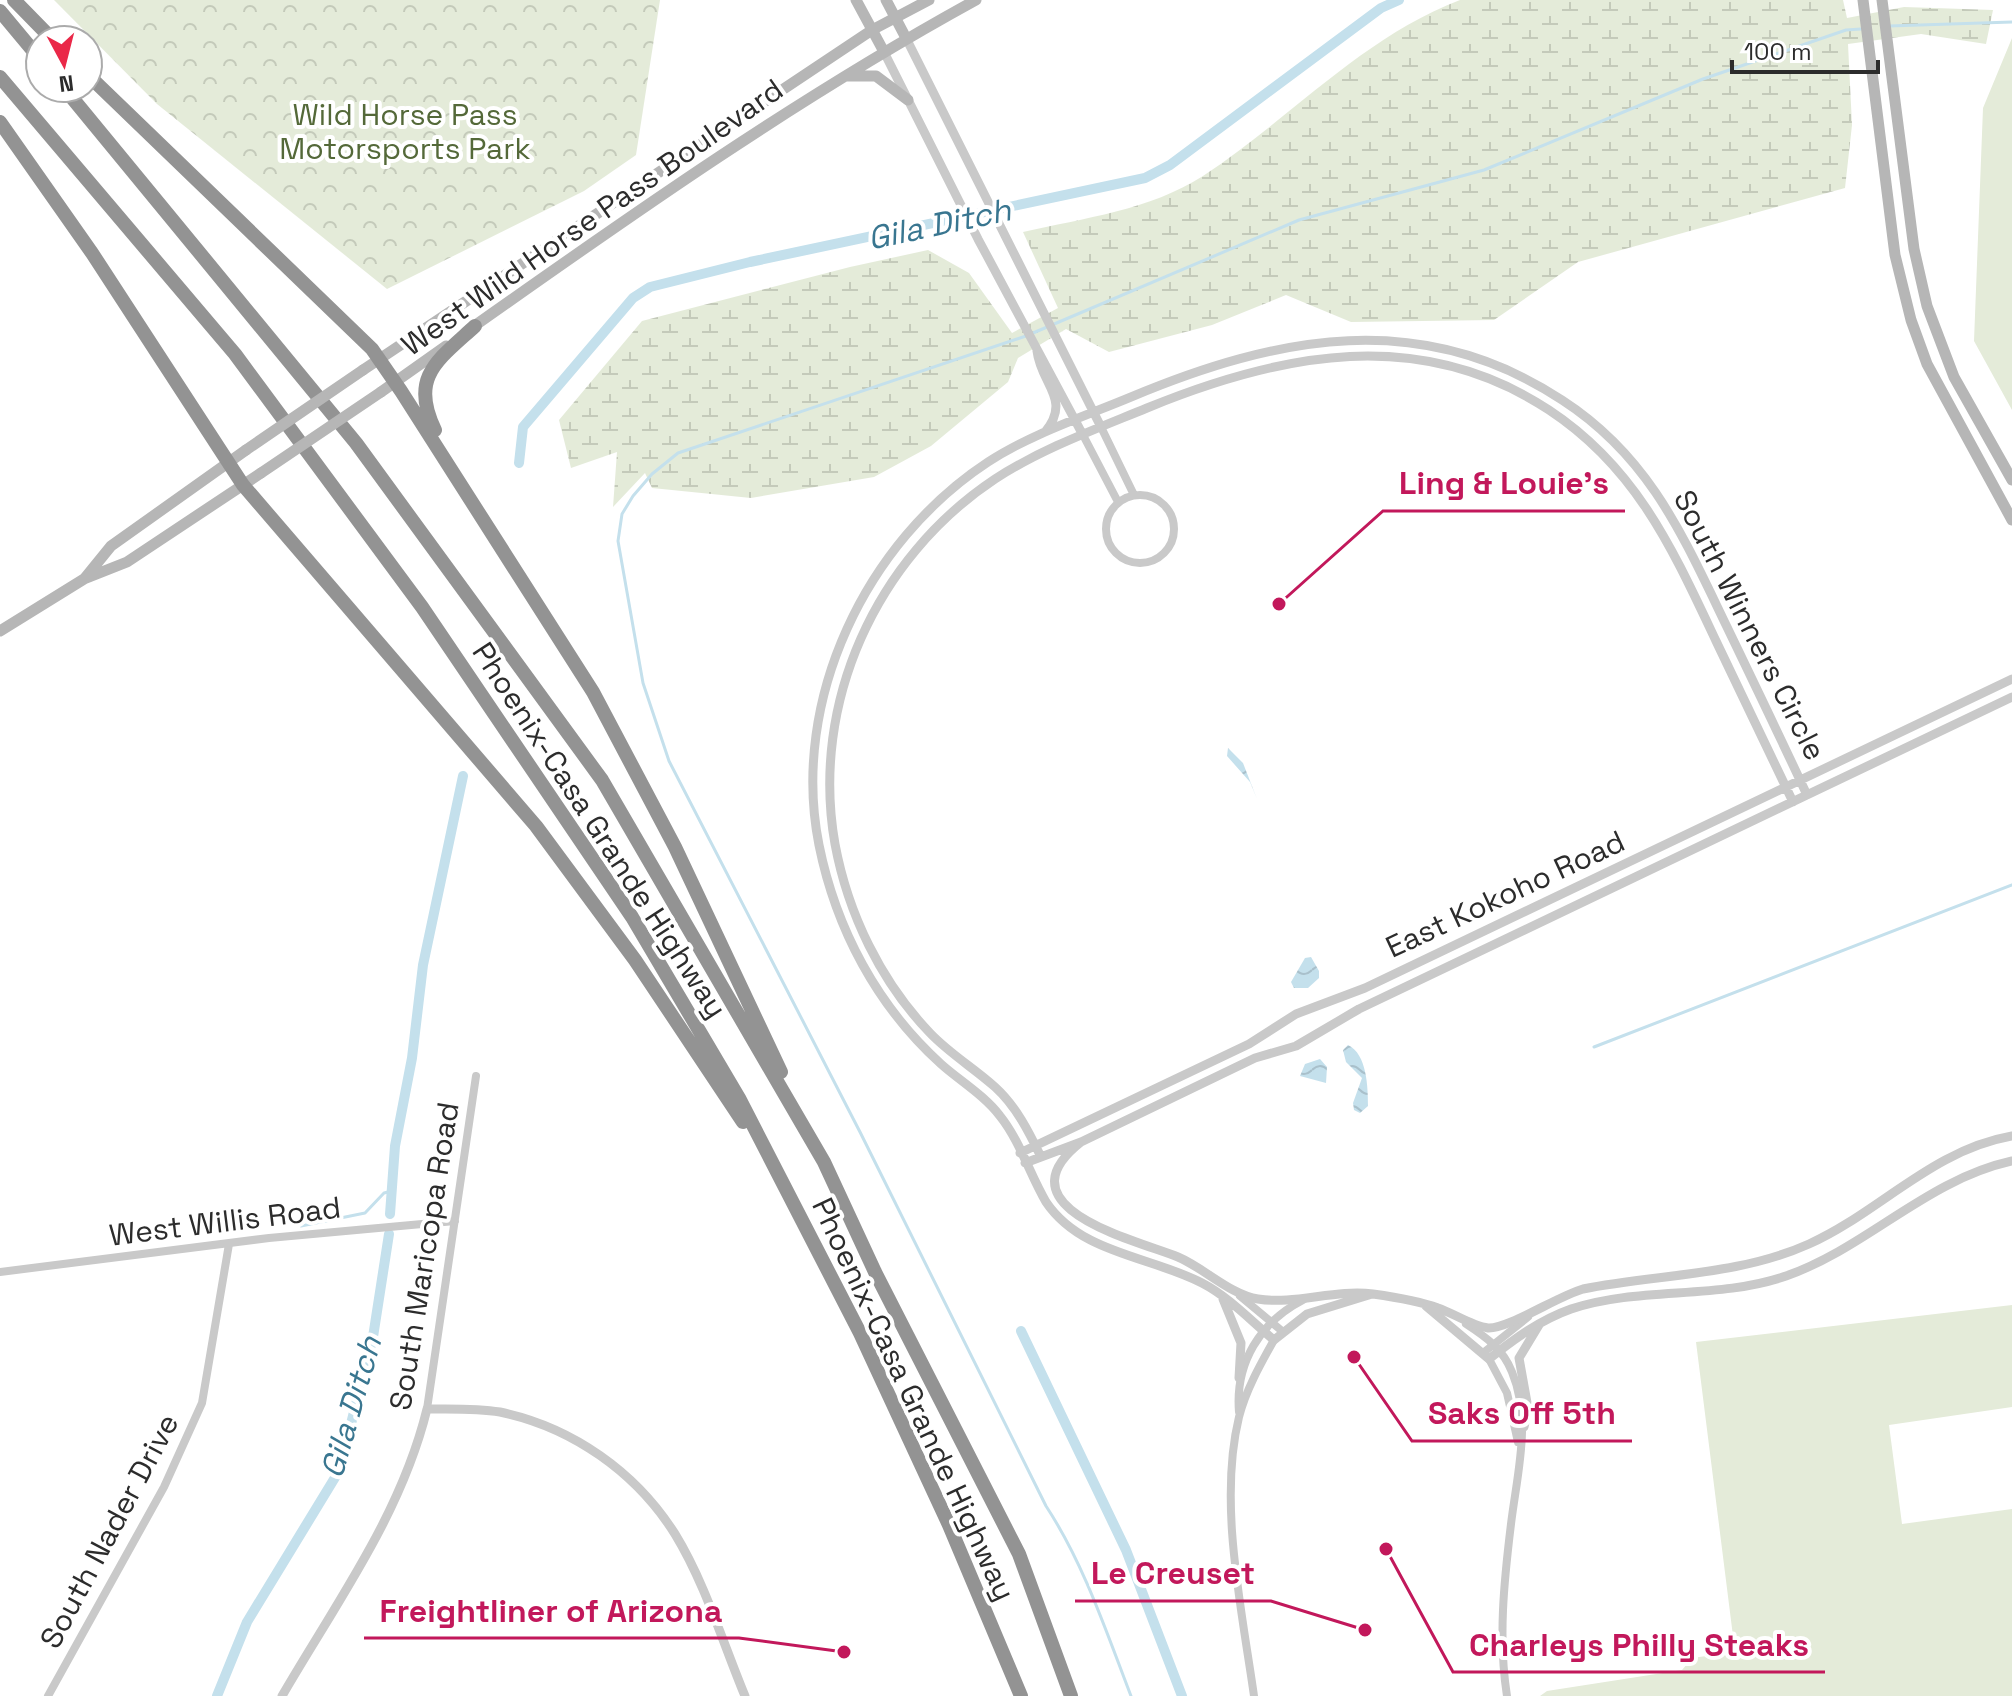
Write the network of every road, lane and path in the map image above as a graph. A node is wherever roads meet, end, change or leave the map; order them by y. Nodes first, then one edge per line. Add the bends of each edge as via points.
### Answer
1 (14, 0) edge
2 (856, 0) edge
3 (886, 0) edge
4 (929, 0) edge
5 (976, 0) edge
6 (1863, 0) edge
7 (1883, 6) edge
8 (0, 11) edge
9 (895, 17) junction
10 (37, 24) edge
11 (872, 30) junction
12 (906, 38) junction
13 (24, 40) edge
14 (883, 50) junction
15 (843, 76) junction
16 (0, 77) edge
17 (104, 91) edge
18 (908, 100) junction
19 (77, 104) edge
20 (0, 122) edge
21 (475, 326) junction
22 (1037, 344) junction
23 (1257, 353) junction
24 (1241, 357) junction
25 (379, 360) junction
26 (1261, 368) junction
27 (1245, 373) junction
28 (395, 382) junction
29 (1094, 412) junction
30 (1076, 420) junction
31 (1101, 427) junction
32 (1043, 434) junction
33 (1083, 435) junction
34 (228, 463) junction
35 (458, 477) junction
36 (2012, 480) edge
37 (243, 485) junction
38 (1134, 495) junction
39 (1118, 502) junction
40 (2012, 520) edge
41 (84, 579) junction
42 (860, 603) junction
43 (875, 611) junction
44 (0, 631) edge
45 (2012, 679) edge
46 (2012, 697) edge
47 (1800, 780) junction
48 (1786, 787) junction
49 (1807, 795) junction
50 (1793, 802) junction
51 (856, 916) junction
52 (842, 921) junction
53 (1471, 937) junction
54 (1478, 953) junction
55 (1255, 1040) junction
56 (1263, 1056) junction
57 (476, 1076) dead end
58 (2012, 1136) edge
59 (1081, 1142) junction
60 (1036, 1145) junction
61 (1041, 1157) junction
62 (1023, 1158) junction
63 (771, 1161) junction
64 (2012, 1161) edge
65 (824, 1162) junction
66 (455, 1221) junction
67 (1844, 1226) junction
68 (1855, 1243) junction
69 (229, 1244) junction
70 (0, 1272) edge
71 (1205, 1284) junction
72 (1235, 1291) junction
73 (1316, 1294) junction
74 (1372, 1294) junction
75 (1425, 1305) junction
76 (1540, 1306) junction
77 (1451, 1315) junction
78 (1270, 1321) junction
79 (1541, 1322) junction
80 (1262, 1330) junction
81 (1282, 1331) junction
82 (1274, 1340) junction
83 (1497, 1347) junction
84 (1486, 1356) junction
85 (1239, 1378) junction
86 (427, 1409) junction
87 (1239, 1417) junction
88 (1524, 1427) junction
89 (1520, 1451) junction
90 (48, 1696) edge
91 (282, 1696) edge
92 (745, 1696) edge
93 (1021, 1696) edge
94 (1073, 1696) edge
95 (1254, 1696) edge
96 (1507, 1696) edge

1 - 10 highway
2 - 11 main road
3 - 9 main road
4 - 9 main road, West Wild Horse Pass Boulevard
5 - 12 main road, West Wild Horse Pass Boulevard
6 - 40 main road via 1895,255 1911,320 1933,375
7 - 36 main road via 1914,249 1927,306 1954,377
8 - 13 highway
9 - 11 main road, West Wild Horse Pass Boulevard
9 - 12 main road
11 - 14 main road
11 - 25 main road, West Wild Horse Pass Boulevard
12 - 14 main road, West Wild Horse Pass Boulevard
12 - 29 street
14 - 15 main road, West Wild Horse Pass Boulevard
14 - 18 street
15 - 18 main road via 876,76
15 - 21 main road, West Wild Horse Pass Boulevard
16 - 63 highway, Phoenix-Casa Grande Highway via 235,354 422,607 632,917
17 - 25 highway
18 - 22 street
19 - 65 highway, Phoenix-Casa Grande Highway via 356,443 602,780
20 - 34 highway
21 - 28 main road, West Wild Horse Pass Boulevard
21 - 35 highway via 437,361 423,394
22 - 30 street
22 - 32 street via 1039,364 1058,409
23 - 24 street, South Winners Circle
23 - 26 street
23 - 47 street, South Winners Circle via 1317,341 1421,343 1522,376 1593,424 1634,462 1672,513
24 - 27 street
24 - 29 street, South Winners Circle
25 - 28 highway
25 - 34 main road, West Wild Horse Pass Boulevard, bridge
26 - 27 street, South Winners Circle
26 - 48 street, South Winners Circle via 1323,356 1397,355 1432,362 1515,390 1587,438 1628,480 1660,526
27 - 31 street, South Winners Circle
28 - 35 highway
28 - 37 main road, West Wild Horse Pass Boulevard, bridge
29 - 30 street, South Winners Circle
29 - 31 street
30 - 32 street, South Winners Circle
30 - 33 street
31 - 33 street, South Winners Circle
31 - 38 street
32 - 42 street, South Winners Circle via 989,462 946,493 875,575
33 - 39 street
33 - 43 street, South Winners Circle via 997,477 958,505 921,542
34 - 37 highway
34 - 41 main road, West Wild Horse Pass Boulevard via 111,546
35 - 65 highway via 593,692 675,847
37 - 41 main road, West Wild Horse Pass Boulevard via 127,562
37 - 63 highway via 527,815 635,960
38 - 39 street
38 - 39 street via 1154,497 1173,517 1170,547 1151,561 1127,561 1110,545 1106,522
41 - 44 main road
42 - 43 street
42 - 52 street, South Winners Circle via 826,685 813,788 818,840
43 - 51 street, South Winners Circle via 841,691 832,739 835,841
45 - 47 street, East Kokoho Road
46 - 49 street, East Kokoho Road
47 - 48 street, East Kokoho Road
47 - 49 street, South Winners Circle
48 - 50 street, South Winners Circle
48 - 53 street, East Kokoho Road
49 - 50 street, East Kokoho Road
50 - 54 street, East Kokoho Road
51 - 52 street
51 - 60 street, South Winners Circle via 895,992 929,1032 1013,1106
52 - 62 street, South Winners Circle via 881,997 915,1039 998,1113
53 - 54 street
53 - 55 street, East Kokoho Road via 1296,1014
54 - 56 street, East Kokoho Road via 1345,1016 1296,1046
55 - 56 street
55 - 60 street, East Kokoho Road
56 - 59 street, East Kokoho Road
57 - 66 street, South Maricopa Road
58 - 67 street via 1925,1169
59 - 61 street, East Kokoho Road
59 - 72 street via 1062,1160 1056,1184 1072,1212 1106,1232 1197,1266
60 - 61 street, South Winners Circle
60 - 62 street, East Kokoho Road
61 - 62 street, East Kokoho Road
62 - 71 street, South Winners Circle via 1055,1216 1077,1234
63 - 93 highway, Phoenix-Casa Grande Highway via 906,1430
64 - 68 street via 1928,1193
65 - 94 highway, Phoenix-Casa Grande Highway via 1019,1554
66 - 69 street, West Willis Road
66 - 86 street, South Maricopa Road
67 - 68 street
67 - 76 street via 1798,1249 1747,1265 1601,1285
68 - 79 street via 1778,1279 1610,1301
69 - 70 street, West Willis Road
69 - 90 street, South Nader Drive via 202,1403 164,1487
71 - 80 street, South Winners Circle
71 - 85 street via 1223,1298 1237,1328
72 - 73 street via 1272,1300
72 - 78 street
73 - 74 street
73 - 78 street
74 - 75 street
74 - 81 street via 1307,1314
75 - 77 street
75 - 84 street
76 - 77 street via 1496,1327
76 - 83 street
77 - 83 street
78 - 80 street
78 - 81 street
79 - 83 street
79 - 88 street via 1519,1358 1528,1408
80 - 82 street, South Winners Circle
80 - 85 street
81 - 82 street
82 - 87 street
83 - 84 street
83 - 88 street via 1520,1398
84 - 89 street via 1507,1393
85 - 87 street
86 - 91 street, South Maricopa Road via 418,1449 381,1531
86 - 92 street via 501,1413 545,1427 607,1459 637,1486 690,1562
87 - 95 street via 1230,1470
88 - 89 street
89 - 96 street via 1501,1661

